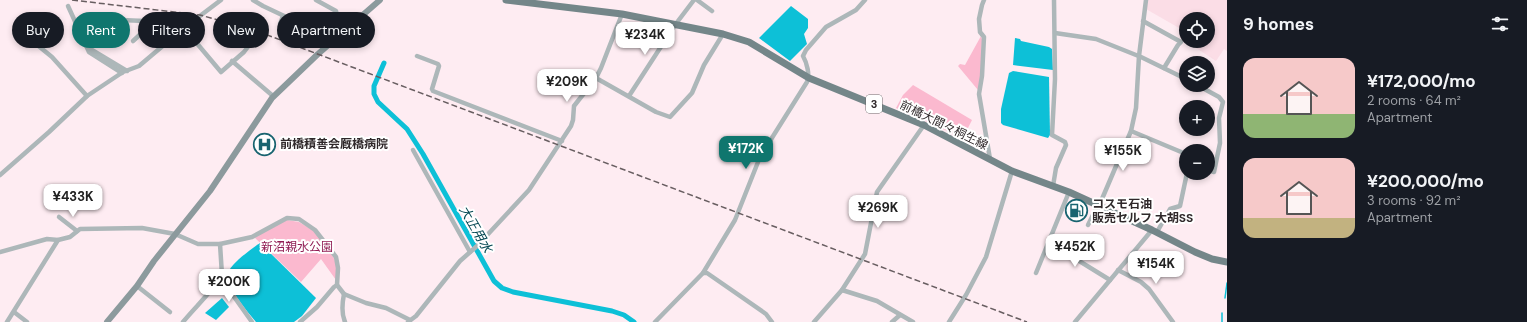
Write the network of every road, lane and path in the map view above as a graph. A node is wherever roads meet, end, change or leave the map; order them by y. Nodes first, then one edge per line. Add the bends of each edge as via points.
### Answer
1 (220, 0) edge
2 (252, 0) edge
3 (316, 0) edge
4 (380, 0) edge
5 (506, 0) edge
6 (695, 0) edge
7 (865, 0) edge
8 (984, 0) edge
9 (1054, 0) edge
10 (1146, 0) edge
11 (68, 6) dead end
12 (712, 11) dead end
13 (205, 12) edge
14 (336, 12) edge
15 (366, 12) edge
16 (277, 13) edge
17 (622, 14) junction
18 (72, 15) edge
19 (1143, 21) junction
20 (675, 25) junction
21 (1055, 33) junction
22 (724, 34) junction
23 (138, 37) edge
24 (133, 42) dead end
25 (41, 48) edge
26 (87, 48) edge
27 (160, 48) edge
28 (201, 48) edge
29 (247, 48) edge
30 (325, 48) edge
31 (417, 56) dead end
32 (1139, 56) junction
33 (232, 61) junction
34 (1164, 68) junction
35 (124, 72) junction
36 (1179, 76) edge
37 (596, 78) junction
38 (809, 78) junction
39 (1210, 92) edge
40 (87, 96) junction
41 (273, 96) junction
42 (629, 96) junction
43 (924, 125) junction
44 (1131, 131) junction
45 (562, 141) junction
46 (413, 150) dead end
47 (1179, 151) edge
48 (990, 159) junction
49 (1215, 167) edge
50 (1012, 171) junction
51 (0, 175) edge
52 (1186, 180) edge
53 (1053, 186) junction
54 (1069, 192) junction
55 (1099, 206) junction
56 (60, 217) dead end
57 (1088, 225) dead end
58 (77, 231) junction
59 (1154, 231) junction
60 (175, 234) junction
61 (58, 240) junction
62 (1049, 241) junction
63 (220, 244) junction
64 (470, 251) junction
65 (0, 252) edge
66 (1227, 262) edge
67 (1118, 270) junction
68 (703, 273) junction
69 (1036, 273) dead end
70 (222, 275) junction
71 (1110, 280) junction
72 (338, 285) junction
73 (137, 286) junction
74 (842, 290) junction
75 (344, 294) junction
76 (14, 312) junction
77 (170, 312) dead end
78 (900, 315) junction
79 (409, 321) edge
80 (7, 322) edge
81 (27, 322) edge
82 (107, 322) edge
83 (183, 322) edge
84 (252, 322) edge
85 (300, 322) edge
86 (346, 322) edge
87 (655, 322) edge
88 (772, 322) edge
89 (814, 322) edge
90 (892, 322) edge
91 (913, 322) edge
92 (949, 322) edge
93 (1075, 322) edge
94 (1173, 322) edge

1 - 13 street
2 - 16 street
3 - 14 street
4 - 15 street
5 - 17 main road, 前橋大間々桐生線 / 3
6 - 12 street
6 - 20 street
7 - 38 street via 856,10 826,27 806,50 803,56
8 - 48 street via 979,19 980,32 984,38 979,94
9 - 21 street
10 - 19 street
11 - 18 street
17 - 20 main road, 前橋大間々桐生線 / 3
17 - 37 street
19 - 32 street
19 - 34 street via 1181,42
20 - 22 main road, 前橋大間々桐生線 / 3
20 - 42 street
21 - 32 street via 1096,39
21 - 53 street via 1052,135 1066,145 1056,168
22 - 38 main road, 前橋大間々桐生線 / 3 via 758,46
22 - 42 street via 704,65 692,93 670,117
23 - 24 street
25 - 40 street
26 - 35 street via 89,52
27 - 35 street via 139,66
28 - 33 street via 221,72
29 - 33 street
30 - 41 street
31 - 45 street via 439,66 433,91
32 - 34 street
32 - 44 street via 1136,108
33 - 41 street
34 - 36 street
35 - 40 street
37 - 42 street
37 - 45 street via 574,106 572,123
38 - 43 main road, 前橋大間々桐生線 / 3
38 - 68 street via 760,157 735,220
39 - 49 street via 1223,102 1219,118 1220,143
40 - 51 street
41 - 60 street via 210,191
43 - 48 main road, 前橋大間々桐生線 / 3
43 - 74 street via 877,192 864,254
44 - 47 street
44 - 55 street
45 - 64 street via 529,190
46 - 64 street
48 - 50 main road, 前橋大間々桐生線 / 3
50 - 53 main road, 前橋大間々桐生線 / 3
50 - 92 street via 986,257
52 - 59 street via 1180,206 1170,209
53 - 54 main road, 前橋大間々桐生線 / 3
54 - 55 main road, 前橋大間々桐生線 / 3
54 - 62 street
55 - 57 street
55 - 59 main road, 前橋大間々桐生線 / 3
56 - 58 street
58 - 60 street via 142,228
58 - 61 street via 70,237
59 - 66 main road, 前橋大間々桐生線 / 3 via 1195,252
59 - 67 street
60 - 63 street via 198,244
60 - 73 street
61 - 65 street via 47,239
61 - 76 street
62 - 69 street
62 - 71 street
63 - 70 street
63 - 72 street via 252,236 287,218 299,219 315,230 336,257
64 - 79 street
67 - 71 street
67 - 94 street via 1149,289
68 - 87 street
68 - 88 street via 766,314
70 - 83 street via 214,288
70 - 84 street via 225,284
71 - 93 street
72 - 75 street
72 - 85 street
73 - 77 street
73 - 82 street
74 - 78 street via 877,301
74 - 89 street
75 - 79 street via 386,308
75 - 86 street via 342,304
76 - 80 street
76 - 81 street
78 - 90 street
78 - 91 street

